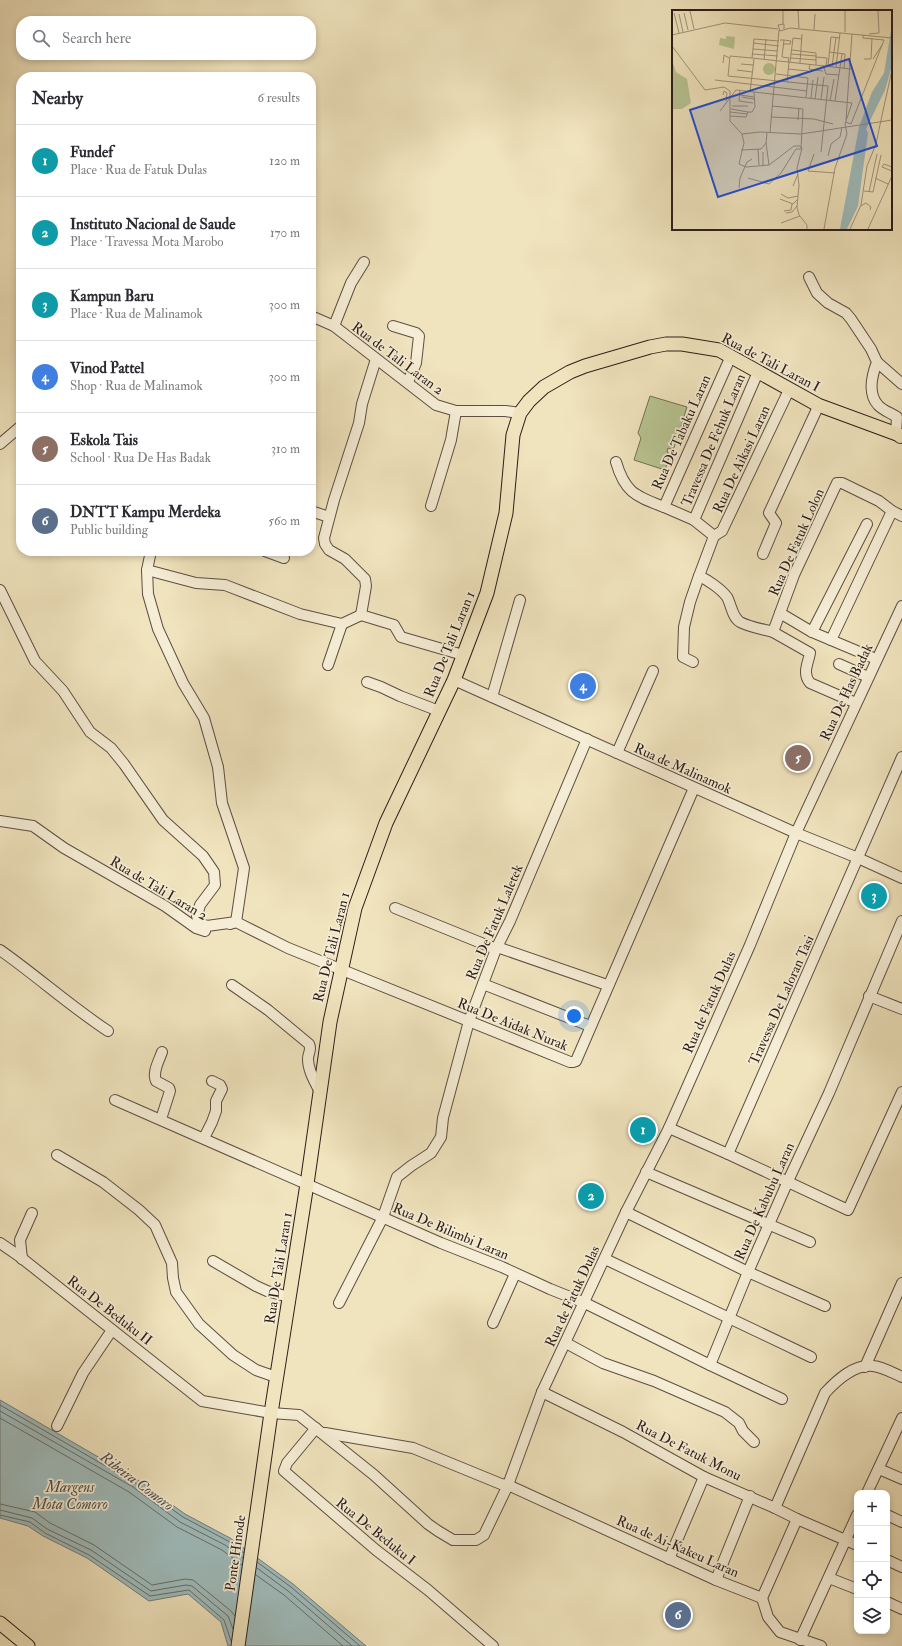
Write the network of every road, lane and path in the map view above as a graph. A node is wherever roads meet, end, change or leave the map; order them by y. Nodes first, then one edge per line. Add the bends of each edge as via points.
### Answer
1 (364, 262) dead end
2 (809, 276) dead end
3 (316, 318) edge
4 (334, 326) junction
5 (393, 326) dead end
6 (731, 356) junction
7 (376, 359) junction
8 (877, 362) junction
9 (758, 372) junction
10 (408, 382) junction
11 (902, 384) edge
12 (789, 390) junction
13 (818, 405) junction
14 (456, 411) junction
15 (520, 413) junction
16 (16, 430) edge
17 (900, 437) edge
18 (0, 444) edge
19 (616, 462) dead end
20 (431, 506) dead end
21 (664, 507) junction
22 (892, 511) junction
23 (316, 513) edge
24 (902, 516) edge
25 (329, 517) junction
26 (694, 520) junction
27 (867, 524) dead end
28 (714, 536) junction
29 (763, 554) dead end
30 (150, 556) edge
31 (279, 556) edge
32 (284, 558) dead end
33 (147, 570) junction
34 (699, 576) junction
35 (0, 590) edge
36 (520, 600) dead end
37 (902, 606) edge
38 (780, 613) junction
39 (362, 615) junction
40 (342, 624) junction
41 (898, 626) edge
42 (773, 632) junction
43 (812, 632) junction
44 (831, 640) junction
45 (463, 655) junction
46 (876, 659) junction
47 (693, 662) dead end
48 (839, 664) dead end
49 (328, 665) dead end
50 (654, 671) dead end
51 (868, 677) junction
52 (454, 680) junction
53 (367, 682) dead end
54 (492, 697) junction
55 (856, 703) junction
56 (440, 711) junction
57 (587, 739) junction
58 (617, 753) junction
59 (902, 757) edge
60 (694, 788) junction
61 (0, 821) edge
62 (796, 833) junction
63 (858, 858) junction
64 (902, 878) edge
65 (395, 908) dead end
66 (902, 921) edge
67 (236, 922) junction
68 (497, 948) junction
69 (0, 950) edge
70 (341, 969) junction
71 (483, 984) junction
72 (232, 985) dead end
73 (607, 985) junction
74 (869, 996) junction
75 (902, 1009) edge
76 (469, 1021) junction
77 (590, 1026) junction
78 (108, 1031) dead end
79 (162, 1052) dead end
80 (212, 1081) dead end
81 (320, 1092) junction
82 (902, 1092) edge
83 (115, 1100) dead end
84 (161, 1119) junction
85 (669, 1128) junction
86 (204, 1138) junction
87 (728, 1154) junction
88 (57, 1155) dead end
89 (646, 1172) junction
90 (788, 1181) junction
91 (307, 1184) junction
92 (626, 1212) junction
93 (32, 1213) dead end
94 (383, 1217) junction
95 (769, 1225) junction
96 (810, 1242) dead end
97 (0, 1243) edge
98 (22, 1259) junction
99 (605, 1259) junction
100 (212, 1261) dead end
101 (748, 1272) junction
102 (515, 1274) junction
103 (902, 1283) edge
104 (289, 1297) junction
105 (339, 1303) dead end
106 (585, 1303) junction
107 (825, 1306) dead end
108 (728, 1318) junction
109 (493, 1323) dead end
110 (112, 1330) junction
111 (566, 1343) junction
112 (811, 1357) dead end
113 (710, 1365) junction
114 (865, 1367) junction
115 (276, 1377) junction
116 (902, 1377) edge
117 (542, 1392) junction
118 (782, 1399) dead end
119 (202, 1400) joint
120 (271, 1413) junction
121 (902, 1418) edge
122 (57, 1426) dead end
123 (319, 1430) junction
124 (899, 1432) edge
125 (754, 1442) dead end
126 (264, 1465) joint
127 (879, 1469) junction
128 (704, 1477) junction
129 (902, 1479) edge
130 (508, 1485) junction
131 (868, 1490) edge
132 (750, 1496) junction
133 (775, 1508) junction
134 (890, 1517) edge
135 (797, 1519) junction
136 (854, 1522) edge
137 (902, 1522) edge
138 (846, 1540) junction
139 (854, 1544) edge
140 (669, 1559) junction
141 (890, 1561) edge
142 (902, 1567) edge
143 (829, 1578) junction
144 (716, 1580) junction
145 (854, 1589) edge
146 (762, 1598) junction
147 (890, 1603) edge
148 (902, 1609) edge
149 (0, 1623) edge
150 (800, 1640) junction
151 (28, 1646) edge
152 (238, 1646) edge
153 (493, 1646) edge
154 (821, 1646) edge

1 - 4 street via 351,283
2 - 8 street via 817,293 851,319
3 - 4 street, Rua de Tali Laran 2
4 - 7 street, Rua de Tali Laran 2
5 - 10 street via 419,336 416,363
6 - 9 main road, Rua de Tali Laran I
6 - 15 main road, Rua de Tali Laran I via 712,349 682,344 650,348 570,372 544,387
6 - 21 street, Rua De Tabaku Laran
7 - 10 street, Rua de Tali Laran 2
7 - 25 street
8 - 11 street
8 - 17 street via 872,377 872,394 878,405 897,417
9 - 12 main road, Rua de Tali Laran I
9 - 26 street, Travessa De Fehuk Laran
10 - 14 street, Rua de Tali Laran 2 via 436,405
12 - 13 main road, Rua de Tali Laran I
12 - 28 street, Rua De Aikasi Laran via 722,531
13 - 17 main road, Rua de Tali Laran I
13 - 29 street via 769,513 776,523
14 - 15 street, Rua de Tali Laran 2
14 - 20 street via 451,440
15 - 45 main road, Rua De Tali Laran 1 via 513,435 503,527 487,593
16 - 18 street
19 - 21 street via 620,477 634,494
21 - 26 street, Rua De Tabaku Laran
22 - 24 street, Rua De Fatuk Lolon
22 - 38 street, Rua De Fatuk Lolon via 879,501 842,483 837,484 794,575
22 - 44 street
23 - 25 street
25 - 39 street via 325,544 365,579
26 - 28 street, Rua De Tabaku Laran
27 - 43 street
28 - 34 street
30 - 33 street
31 - 32 street
33 - 40 street via 196,583 225,585 300,614
33 - 67 street via 148,594 158,628 183,683 204,718 218,768 222,803 244,868
34 - 42 street via 726,595 739,622
34 - 47 street via 684,627 684,657
35 - 67 street via 35,661 60,687 90,732 120,759 163,820 203,856 214,872 215,885 200,905 197,916 200,923 207,926
36 - 54 street
37 - 41 street, Rua De Has Badak
38 - 42 street
38 - 43 street
39 - 40 street
39 - 45 street via 394,625 401,637
40 - 49 street
41 - 46 street, Rua De Has Badak
42 - 55 street via 810,653 805,672 810,683
43 - 44 street
44 - 46 street
45 - 52 main road, Rua De Tali Laran 1
46 - 51 street, Rua De Has Badak
48 - 51 street
50 - 58 street
51 - 55 street, Rua De Has Badak
52 - 54 street, Rua de Malinamok
52 - 56 main road, Rua De Tali Laran 1
53 - 56 street
54 - 57 street, Rua de Malinamok
55 - 62 street, Rua De Has Badak
56 - 70 main road, Rua De Tali Laran 1 via 386,823 355,908
57 - 58 street, Rua de Malinamok
57 - 68 street, Rua De Fatuk Laletek
58 - 60 street, Rua de Malinamok
59 - 63 street, Travessa De Laloran Tasi
60 - 62 street, Rua de Malinamok
60 - 73 street, Rua De Aidak Nurak
61 - 67 street, Rua de Tali Laran 2 via 33,826 64,848 165,906 196,928 208,932
62 - 63 street, Rua de Malinamok
62 - 85 street, Rua de Fatuk Dulas via 750,945
63 - 64 street, Rua de Malinamok
63 - 87 street, Travessa De Laloran Tasi
65 - 68 street
66 - 74 street, Rua De Kabubu Laran
67 - 70 street, Rua De Aidak Nurak via 288,948
68 - 71 street, Rua De Fatuk Laletek
68 - 73 street
69 - 78 street
70 - 76 street, Rua De Aidak Nurak
70 - 81 main road, Rua De Tali Laran 1
71 - 76 street, Rua De Fatuk Laletek
71 - 77 street
72 - 81 street via 268,1010 309,1044 311,1047 308,1059 311,1073
73 - 77 street, Rua De Aidak Nurak
74 - 75 street
74 - 90 street, Rua De Kabubu Laran via 829,1093
76 - 77 street, Rua De Aidak Nurak via 573,1062 576,1061
76 - 94 street, Rua De Fatuk Laletek via 443,1118 441,1137 432,1153 397,1177
79 - 84 street via 154,1078 170,1091
80 - 86 street via 222,1089
81 - 91 main road, Rua De Tali Laran 1
82 - 90 street via 848,1210
83 - 84 street, Rua De Bilimbi Laran
84 - 86 street, Rua De Bilimbi Laran
85 - 87 street
85 - 89 street, Rua de Fatuk Dulas
86 - 91 street, Rua De Bilimbi Laran
87 - 90 street
88 - 115 street via 103,1182 155,1225 172,1263 176,1292 199,1324 233,1355 256,1370
89 - 92 street, Rua de Fatuk Dulas
89 - 95 street
90 - 95 street, Rua De Kabubu Laran
91 - 94 street, Rua De Bilimbi Laran
91 - 104 main road, Rua De Tali Laran 1
92 - 99 street, Rua de Fatuk Dulas
92 - 101 street
93 - 98 street via 20,1240
94 - 102 street, Rua De Bilimbi Laran
94 - 105 street, Rua De Fatuk Laletek
95 - 96 street
95 - 101 street, Rua De Kabubu Laran
97 - 98 street, Rua De Beduku II
98 - 110 street, Rua De Beduku II
99 - 106 street, Rua de Fatuk Dulas
99 - 108 street
100 - 104 street via 256,1286
101 - 107 street
101 - 108 street, Rua De Kabubu Laran
102 - 106 street, Rua De Bilimbi Laran
102 - 109 street
103 - 114 street
104 - 115 main road, Rua De Tali Laran 1
106 - 111 street, Rua de Fatuk Dulas
106 - 113 street
108 - 112 street
108 - 113 street, Rua De Kabubu Laran
110 - 119 street, Rua De Beduku II
110 - 122 street via 83,1373
111 - 117 street, Rua de Fatuk Dulas
111 - 125 street via 603,1363 654,1381 725,1412 739,1423
113 - 118 street
114 - 116 street via 873,1366
114 - 133 street via 844,1375 825,1393
115 - 120 main road, Rua De Tali Laran 1
117 - 128 street, Rua De Fatuk Monu via 623,1432
117 - 130 street, Rua de Fatuk Dulas
119 - 120 street, Rua de Fatuk Dulas
120 - 123 street, Rua de Fatuk Dulas via 299,1415
120 - 126 main road, Rua De Tali Laran 1
121 - 124 street
123 - 130 street, Rua de Ai-Kakeu Laran via 413,1448
123 - 130 street, Rua de Fatuk Dulas via 428,1524 453,1540 476,1540 484,1535
123 - 153 street, Rua De Beduku I via 287,1463 284,1471
124 - 127 street
126 - 152 main road, Ponte Hinode
127 - 129 street
127 - 131 street
128 - 132 street, Rua De Fatuk Monu
128 - 140 street
130 - 140 street, Rua de Ai-Kakeu Laran
132 - 133 street, Rua De Fatuk Monu
132 - 144 street
133 - 135 street, Rua De Fatuk Monu
134 - 137 street
135 - 138 street, Rua De Fatuk Monu
135 - 146 street
136 - 138 street
138 - 139 street, Rua De Fatuk Monu
138 - 143 street
140 - 144 street, Rua de Ai-Kakeu Laran
141 - 142 street
143 - 145 street
143 - 150 street
144 - 146 street, Rua de Ai-Kakeu Laran
146 - 150 street via 768,1617 780,1632
147 - 148 street
149 - 151 main road
150 - 154 street

